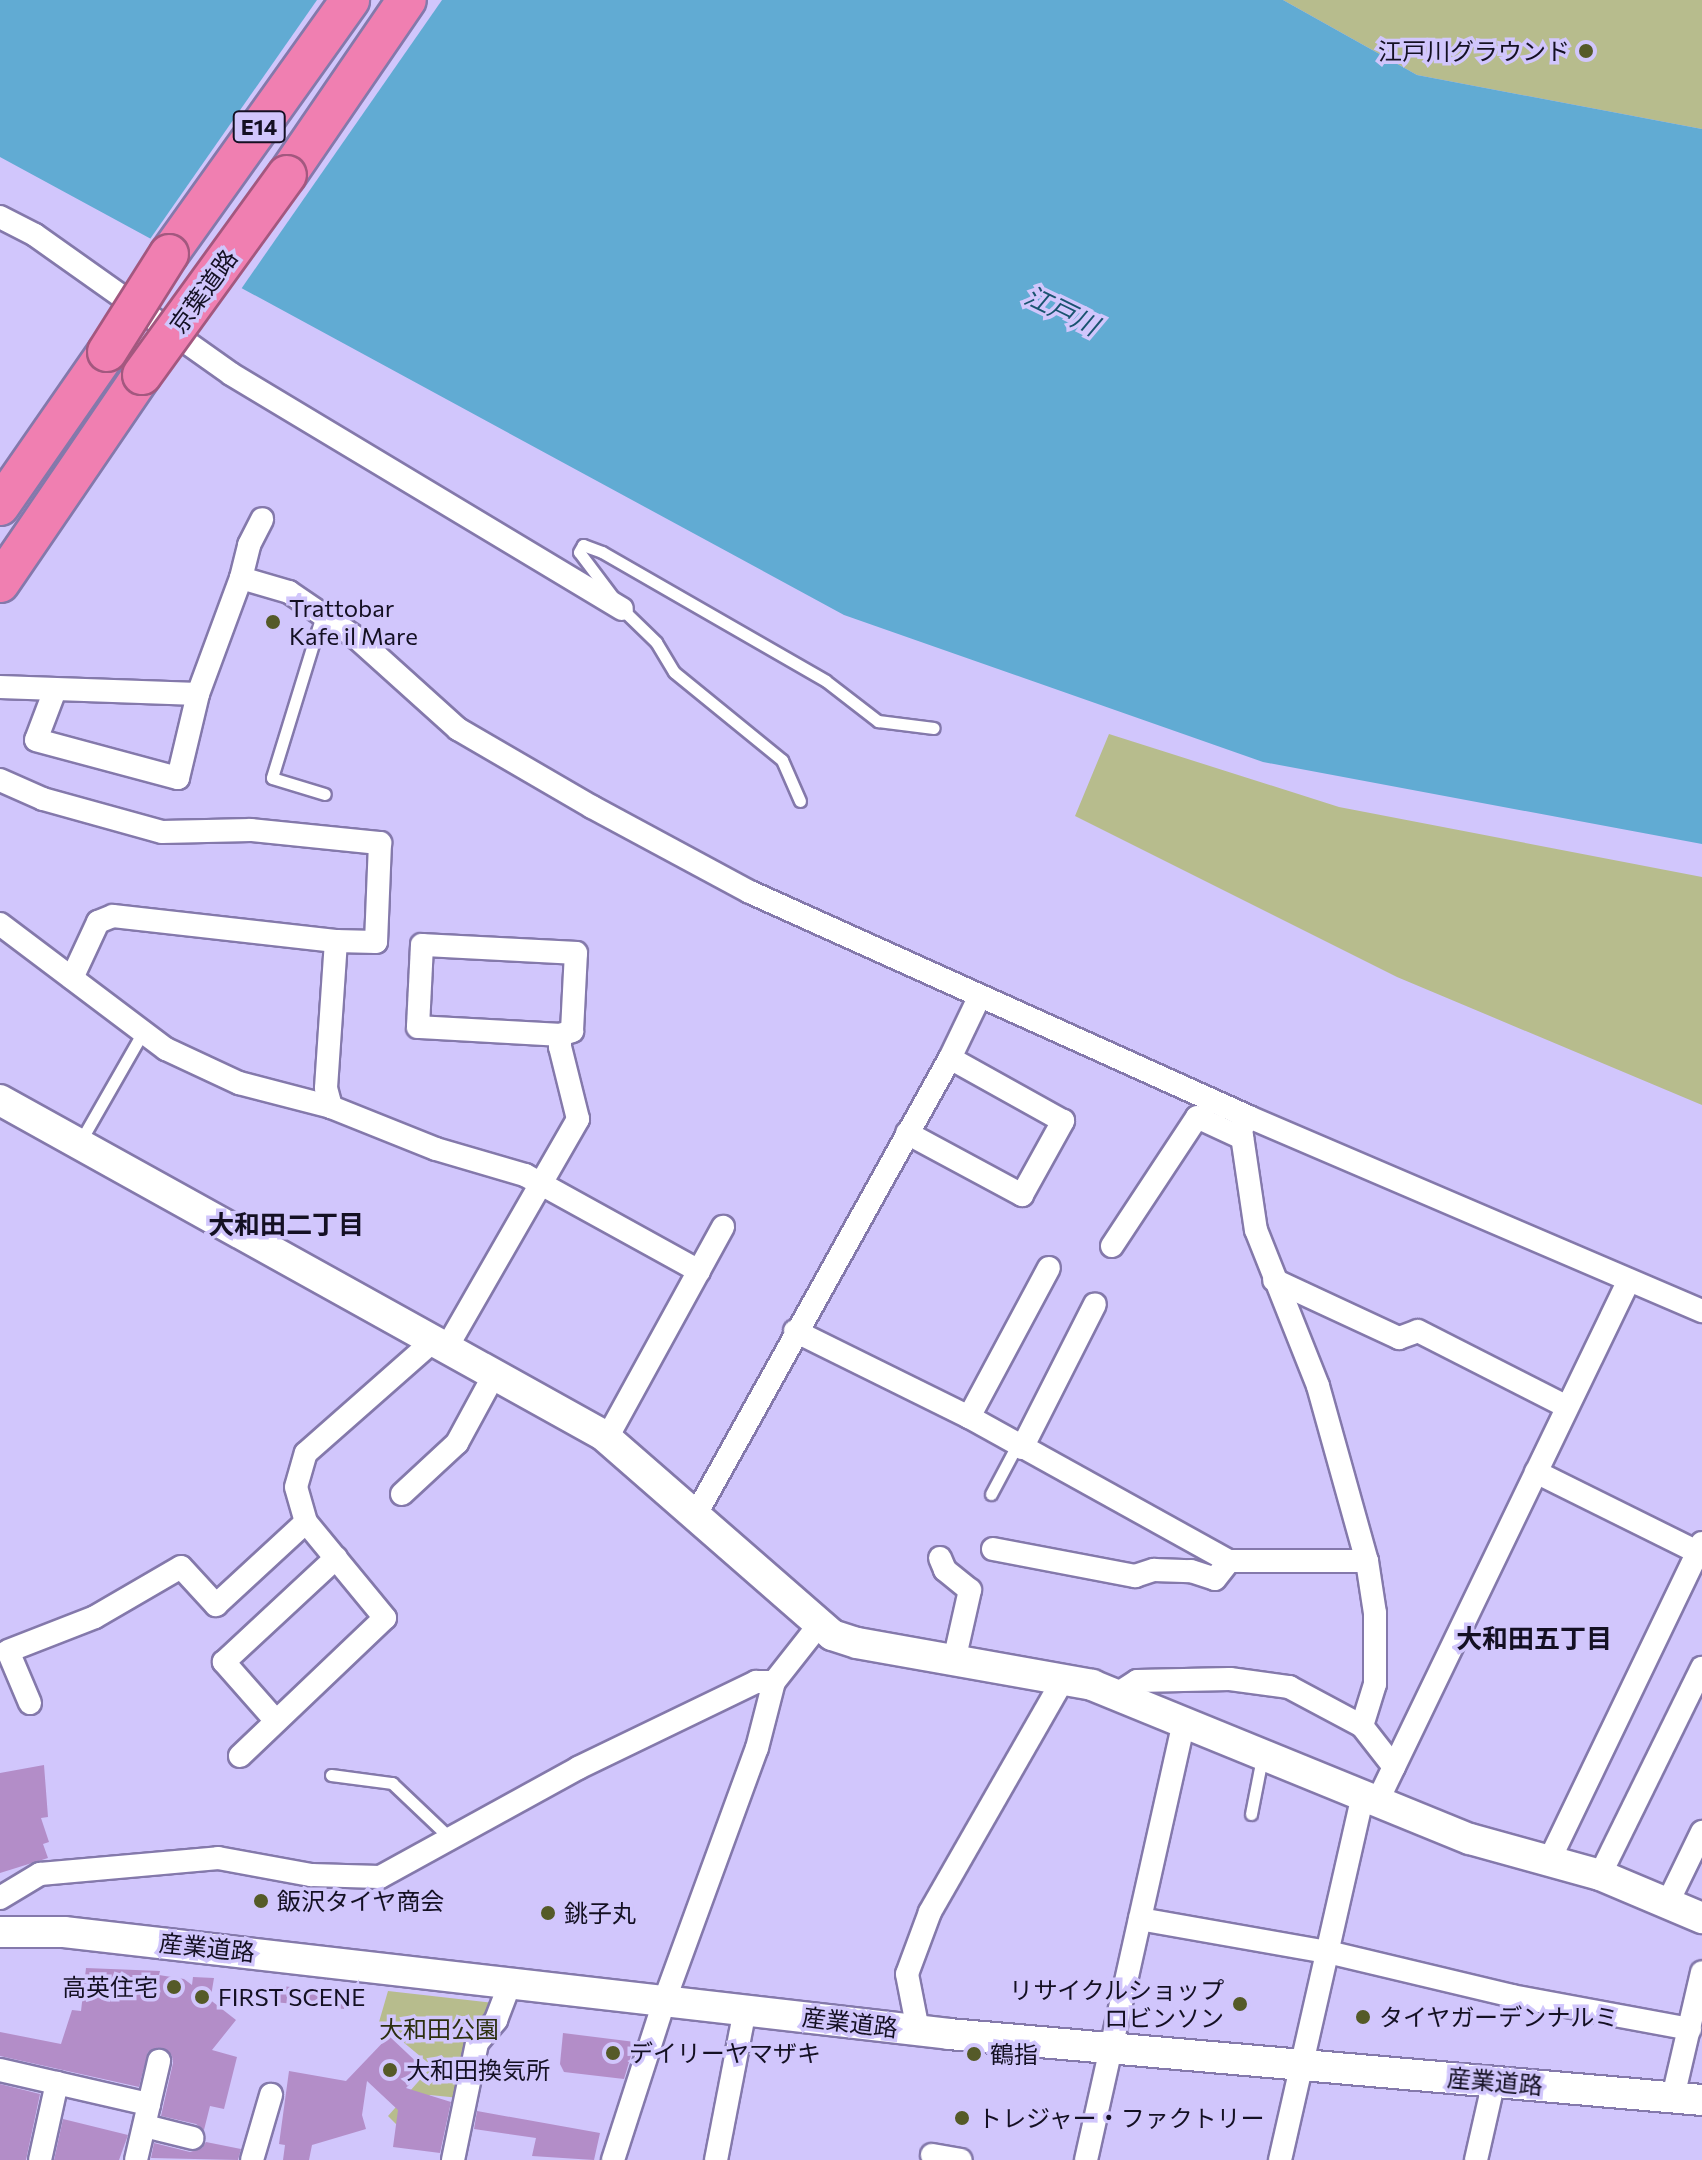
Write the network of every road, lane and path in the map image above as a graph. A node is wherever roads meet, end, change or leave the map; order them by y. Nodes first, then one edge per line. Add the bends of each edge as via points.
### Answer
1 (350, 0) edge
2 (407, 0) edge
3 (0, 217) edge
4 (0, 506) edge
5 (262, 519) dead end
6 (241, 578) junction
7 (0, 583) edge
8 (622, 609) junction
9 (322, 615) junction
10 (0, 687) edge
11 (55, 690) junction
12 (198, 694) junction
13 (934, 728) dead end
14 (0, 780) edge
15 (325, 794) dead end
16 (800, 801) dead end
17 (0, 924) edge
18 (336, 941) junction
19 (72, 978) junction
20 (976, 1004) dead end
21 (143, 1032) junction
22 (560, 1035) junction
23 (950, 1058) junction
24 (0, 1100) edge
25 (331, 1107) junction
26 (1246, 1128) junction
27 (907, 1133) junction
28 (79, 1143) junction
29 (540, 1185) junction
30 (723, 1227) dead end
31 (1112, 1246) dead end
32 (1049, 1268) dead end
33 (699, 1271) junction
34 (1274, 1280) junction
35 (1629, 1280) junction
36 (1095, 1304) dead end
37 (1702, 1311) edge
38 (795, 1331) junction
39 (441, 1344) junction
40 (495, 1373) junction
41 (1567, 1407) junction
42 (969, 1417) junction
43 (607, 1438) junction
44 (1019, 1446) junction
45 (1536, 1472) junction
46 (402, 1494) dead end
47 (991, 1494) dead end
48 (695, 1516) junction
49 (306, 1522) junction
50 (1700, 1548) edge
51 (993, 1549) dead end
52 (336, 1558) junction
53 (940, 1558) dead end
54 (1229, 1561) junction
55 (1367, 1561) junction
56 (818, 1626) junction
57 (954, 1661) junction
58 (1702, 1668) edge
59 (1063, 1680) junction
60 (774, 1682) junction
61 (1117, 1694) junction
62 (30, 1703) dead end
63 (276, 1721) junction
64 (1184, 1721) junction
65 (1362, 1726) junction
66 (1263, 1753) junction
67 (240, 1756) dead end
68 (1394, 1767) junction
69 (331, 1775) dead end
70 (1370, 1797) junction
71 (1251, 1814) dead end
72 (1702, 1832) edge
73 (452, 1839) junction
74 (1549, 1861) junction
75 (1600, 1875) junction
76 (0, 1898) edge
77 (1668, 1902) junction
78 (1702, 1918) edge
79 (1140, 1919) junction
80 (0, 1932) edge
81 (1328, 1952) junction
82 (1702, 1972) edge
83 (510, 1983) junction
84 (665, 1999) junction
85 (745, 2009) junction
86 (1690, 2029) junction
87 (918, 2030) junction
88 (1110, 2047) junction
89 (159, 2061) dead end
90 (1301, 2064) junction
91 (0, 2070) edge
92 (1494, 2081) junction
93 (57, 2083) junction
94 (271, 2095) dead end
95 (1687, 2098) edge
96 (147, 2115) junction
97 (193, 2138) dead end
98 (932, 2155) dead end
99 (40, 2160) edge
100 (136, 2160) edge
101 (252, 2160) edge
102 (453, 2160) edge
103 (613, 2160) edge
104 (716, 2160) edge
105 (961, 2160) edge
106 (1086, 2160) edge
107 (1280, 2160) edge
108 (1476, 2160) edge

1 - 4 highway, 京葉道路 / E14, bridge via 169,254
2 - 7 highway, 京葉道路 / E14, bridge
3 - 8 street via 35,235 231,374
5 - 6 street
6 - 9 street via 289,592
6 - 12 street
8 - 13 lane via 579,552 583,545 826,681 878,721
8 - 16 lane via 656,642 674,672 782,760
9 - 15 lane via 272,778
9 - 26 street via 358,639 458,729 592,807 750,892
10 - 11 street
11 - 12 street
11 - 12 street via 36,740 178,778
14 - 18 street via 43,799 162,832 251,830 380,843 376,942
17 - 19 street
18 - 19 street via 113,916 98,922
18 - 25 street via 326,1088
19 - 21 street
20 - 23 street
21 - 25 street via 180,1057 239,1083
21 - 28 lane
22 - 22 street via 572,1031 576,953 422,945 418,1027
22 - 29 street via 578,1119
23 - 27 street
23 - 27 street via 1063,1121 1022,1195
24 - 28 street
25 - 29 street via 436,1149 525,1175
26 - 31 street via 1197,1117
26 - 34 street via 1256,1230
26 - 35 street
27 - 38 street
28 - 39 street
29 - 33 street
29 - 39 street
30 - 33 street
32 - 42 street
33 - 43 street
34 - 41 street via 1399,1338 1418,1331
34 - 55 street via 1318,1386
35 - 37 street
35 - 41 street
36 - 44 street
38 - 42 street
38 - 48 street
39 - 40 street
39 - 49 street via 306,1453 296,1487
40 - 43 street
40 - 46 street via 457,1443
41 - 45 street
42 - 44 street
43 - 48 street
44 - 47 lane
44 - 54 street
45 - 50 street
45 - 68 street
48 - 56 street
49 - 52 street
49 - 62 street via 216,1605 181,1567 95,1617 8,1651
50 - 74 street
51 - 54 street via 1135,1576 1154,1570 1191,1571 1215,1579
52 - 63 street via 385,1618
52 - 63 street via 224,1662
53 - 57 street via 945,1570 970,1590
54 - 55 street
55 - 65 street via 1375,1613 1375,1684
56 - 57 street via 857,1643
56 - 60 street
57 - 59 street
58 - 75 street
59 - 61 street
59 - 87 street via 930,1912 907,1974
60 - 73 street via 756,1682 578,1768
60 - 84 street via 757,1748
61 - 64 street
61 - 65 street via 1137,1681 1260,1682 1289,1687
63 - 67 street
64 - 66 street
64 - 79 street
65 - 68 street
66 - 70 street
66 - 71 lane
68 - 70 street
69 - 73 lane via 392,1783
70 - 74 street via 1470,1839
70 - 81 street
72 - 77 street
73 - 76 street via 380,1877 311,1875 218,1858 40,1874
74 - 75 street
75 - 77 street
77 - 78 street
79 - 81 street
79 - 88 street
80 - 83 street, 産業道路 via 64,1932
81 - 86 street via 1512,1996
81 - 90 street
82 - 86 street
83 - 84 street, 産業道路
83 - 102 street via 496,2020 477,2043
84 - 85 street, 産業道路
84 - 103 street
85 - 87 street, 産業道路
85 - 104 street
86 - 95 street
87 - 88 street, 産業道路
88 - 90 street, 産業道路
88 - 106 street
89 - 96 street
90 - 92 street, 産業道路
90 - 107 street
91 - 93 street
92 - 95 street, 産業道路
92 - 108 street
93 - 96 street
93 - 99 street
94 - 101 street
96 - 97 street
96 - 100 street
98 - 105 street

